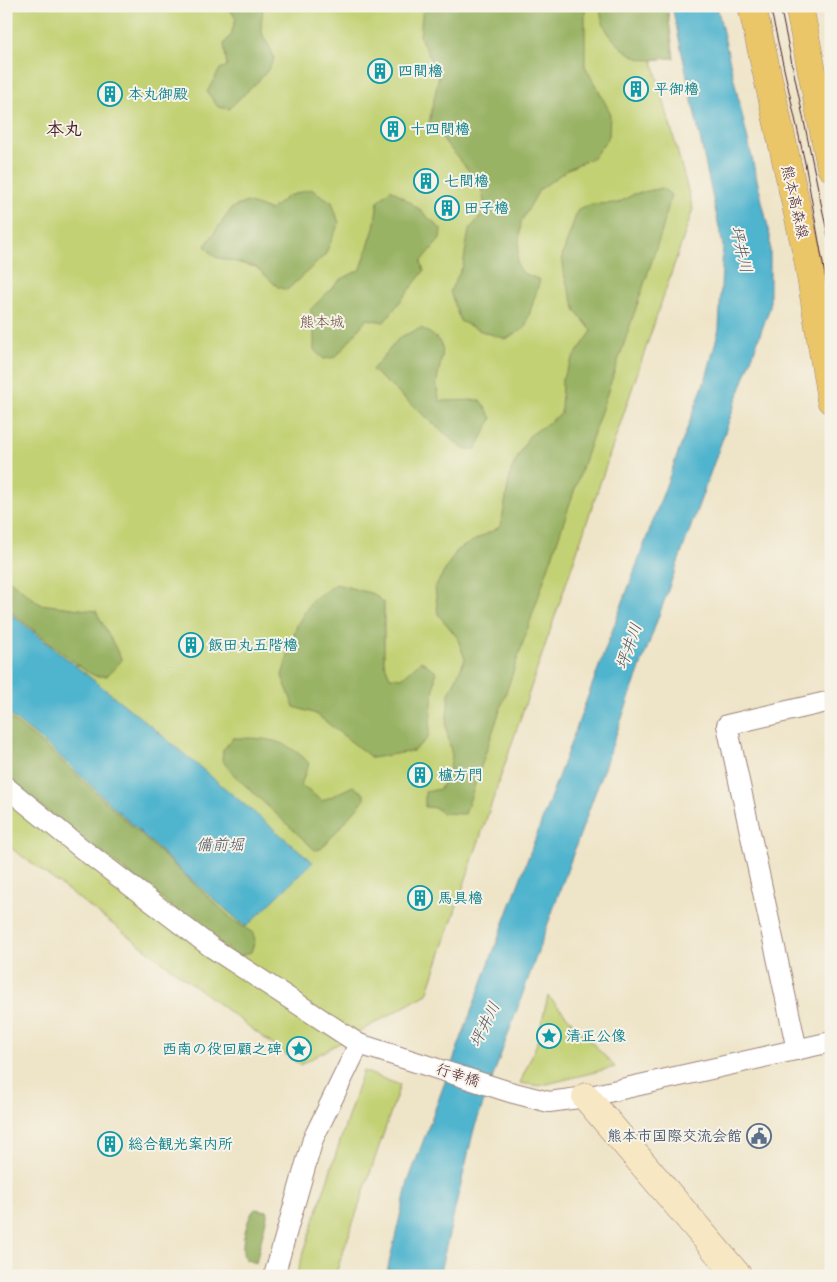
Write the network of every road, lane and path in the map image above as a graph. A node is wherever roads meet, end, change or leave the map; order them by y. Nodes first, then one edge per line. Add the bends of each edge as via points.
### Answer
1 (752, 6) edge
2 (800, 6) edge
3 (831, 167) edge
4 (831, 400) edge
5 (831, 701) edge
6 (6, 786) edge
7 (831, 1042) edge
8 (359, 1044) junction
9 (797, 1050) junction
10 (586, 1097) junction
11 (274, 1276) edge
12 (738, 1276) edge

1 - 4 main road, 熊本高森線 via 808,259
2 - 3 main road
5 - 9 street via 727,725
6 - 8 street, 行幸橋 via 211,947
7 - 9 street, 行幸橋
8 - 10 street, 行幸橋 via 549,1102
8 - 11 street via 313,1138
9 - 10 street, 行幸橋
10 - 12 street

